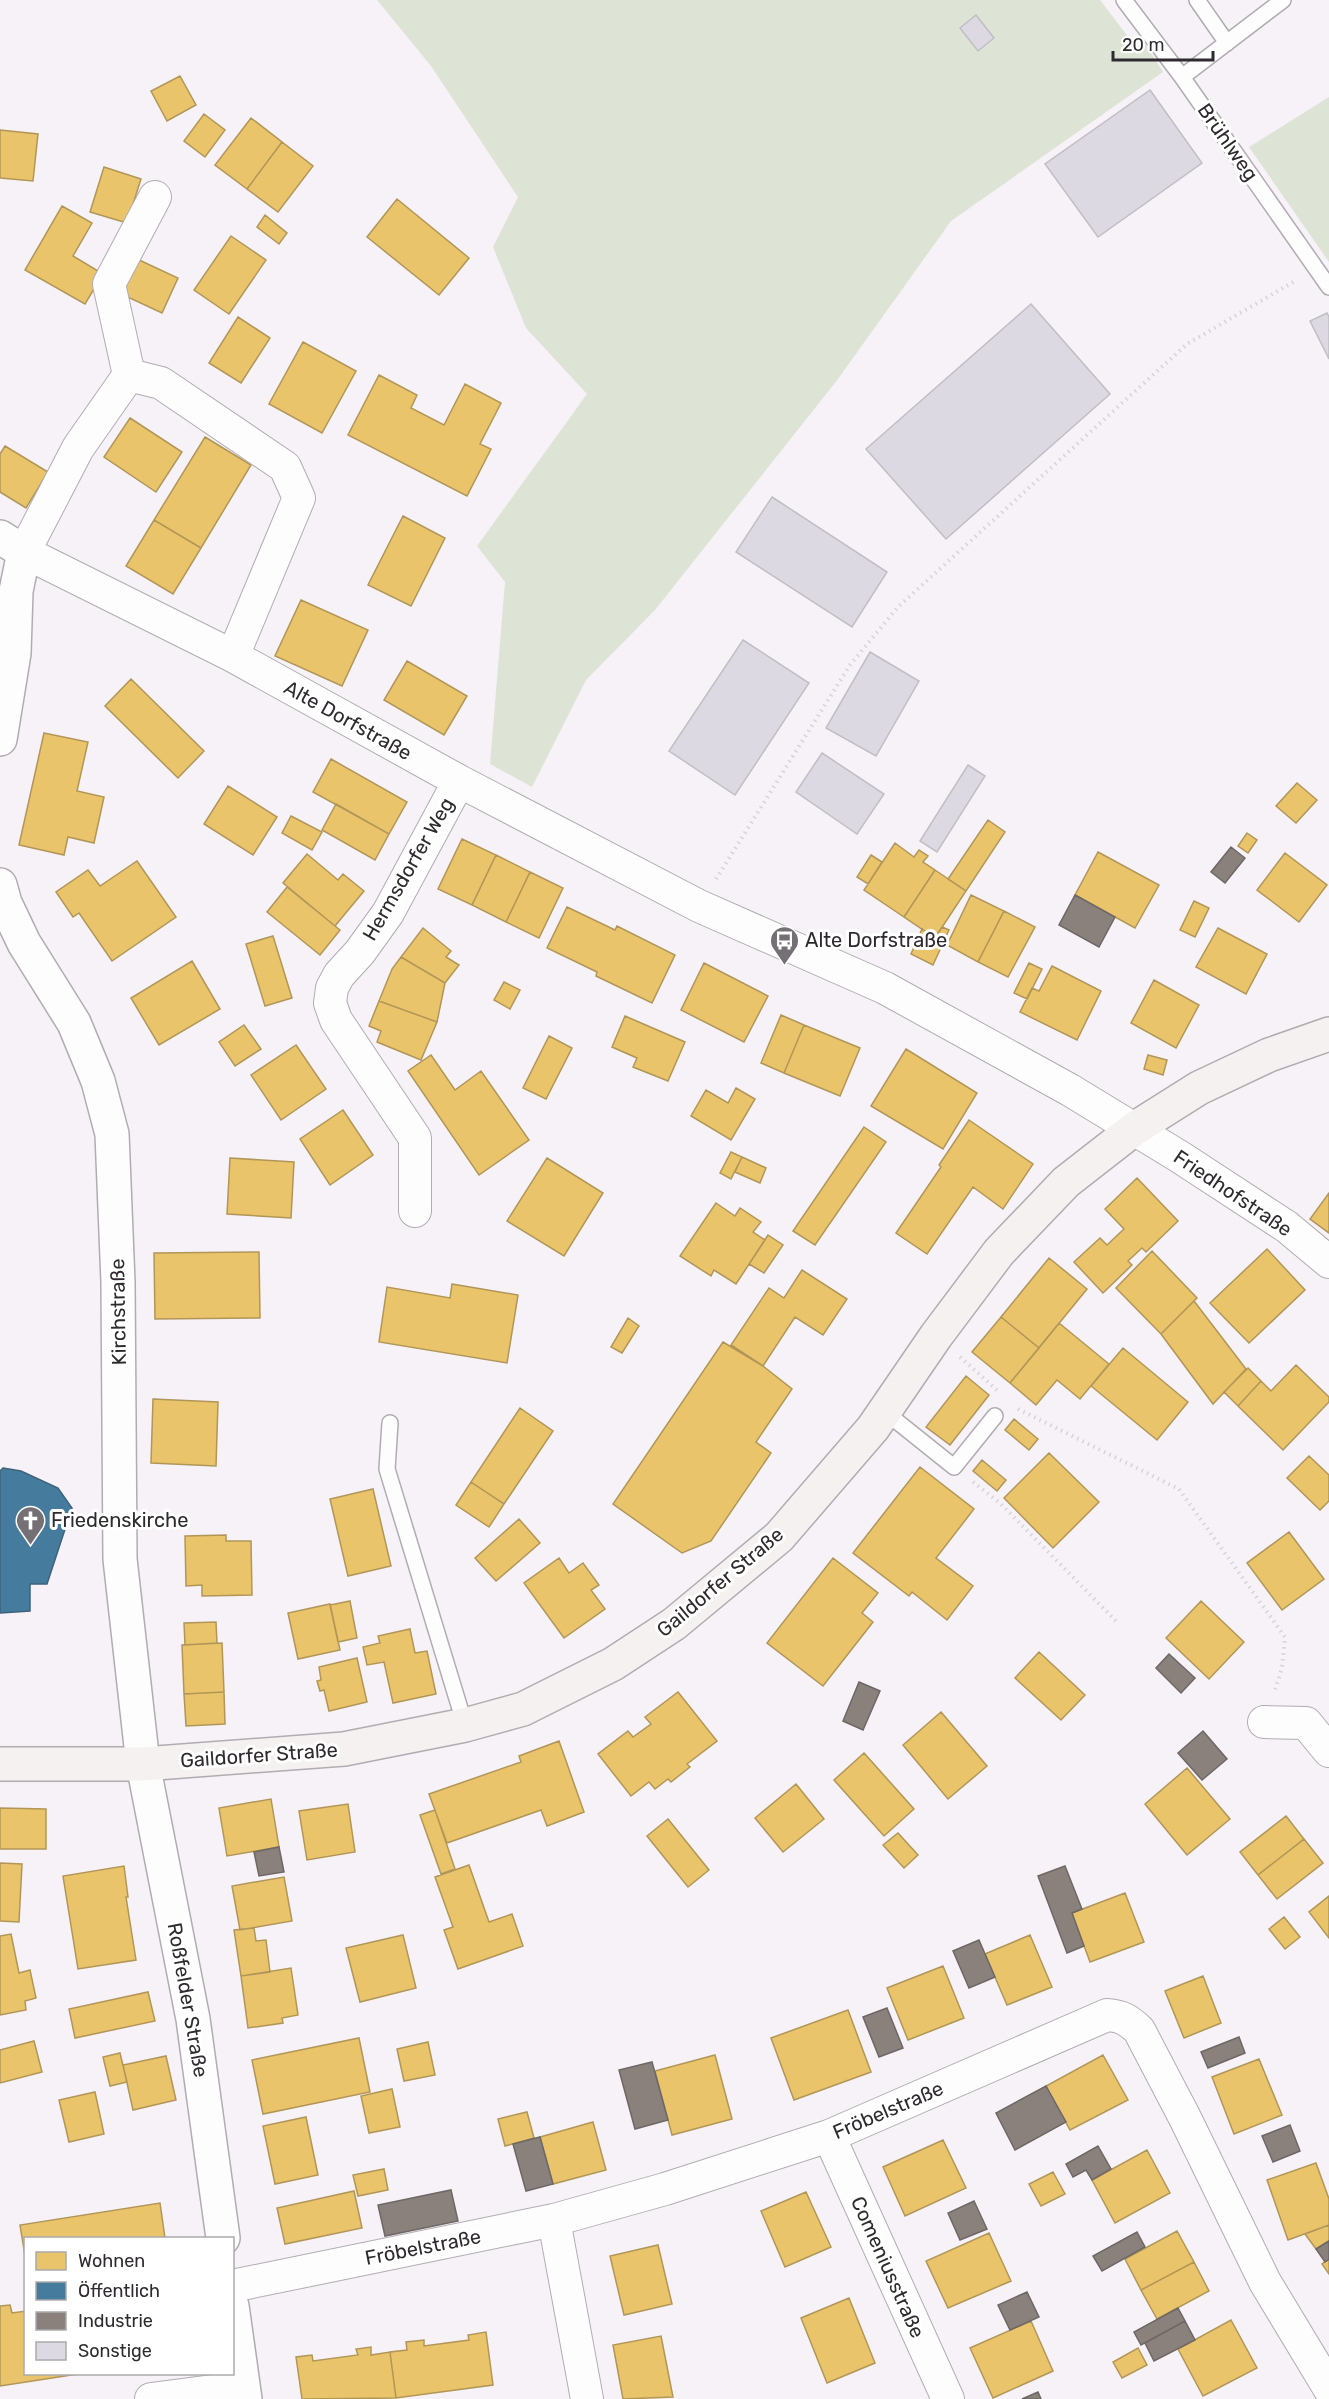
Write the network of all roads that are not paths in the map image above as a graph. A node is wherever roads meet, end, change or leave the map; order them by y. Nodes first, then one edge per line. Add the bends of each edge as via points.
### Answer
1 (1124, 0) edge
2 (1197, 0) edge
3 (1283, 0) edge
4 (1227, 43) junction
5 (1182, 77) junction
6 (155, 197) dead end
7 (1329, 287) edge
8 (129, 375) junction
9 (12, 544) edge
10 (234, 656) junction
11 (0, 739) edge
12 (459, 781) junction
13 (0, 885) edge
14 (1329, 1034) edge
15 (1134, 1129) junction
16 (415, 1211) dead end
17 (1329, 1262) edge
18 (884, 1411) junction
19 (995, 1416) dead end
20 (390, 1423) dead end
21 (1264, 1722) road end
22 (465, 1725) junction
23 (1329, 1751) edge
24 (0, 1764) edge
25 (143, 1764) junction
26 (829, 2136) junction
27 (554, 2220) junction
28 (223, 2237) edge
29 (234, 2286) edge
30 (234, 2320) edge
31 (1329, 2388) edge
32 (244, 2393) edge
33 (151, 2399) edge
34 (587, 2399) edge
35 (948, 2399) edge

1 - 5 lane, Brühlweg
2 - 4 lane
3 - 4 lane
4 - 5 lane
5 - 7 lane, Brühlweg
6 - 8 street via 109,284
8 - 9 street
8 - 10 street via 161,383 285,467 299,498
9 - 10 street, Alte Dorfstraße
9 - 11 street via 16,591 14,653
10 - 12 street, Alte Dorfstraße
12 - 15 street, Alte Dorfstraße via 699,906 885,988
12 - 16 street, Hermsdorfer Weg via 388,913 339,975 330,1003 336,1020 415,1138
13 - 25 street, Kirchstraße via 24,943 74,1023 98,1081 112,1134 118,1282 120,1559
14 - 15 main road, Gaildorfer Straße via 1269,1055 1199,1088
15 - 17 street, Friedhofstraße via 1233,1190
15 - 18 main road, Gaildorfer Straße via 1066,1182 1006,1245
18 - 19 lane via 954,1467
18 - 22 main road, Gaildorfer Straße via 779,1537 674,1624 613,1664 523,1709
20 - 22 lane via 387,1469
21 - 23 street via 1306,1723
22 - 25 main road, Gaildorfer Straße via 344,1749
24 - 25 main road, Gaildorfer Straße
25 - 28 street, Roßfelder Straße via 193,2019
26 - 27 street, Fröbelstraße via 665,2190
26 - 31 street, Fröbelstraße via 1107,2015 1128,2019 1139,2030 1163,2076 1265,2282
26 - 35 street, Comeniusstraße
27 - 29 street, Fröbelstraße
27 - 34 street
30 - 32 street
32 - 33 street

